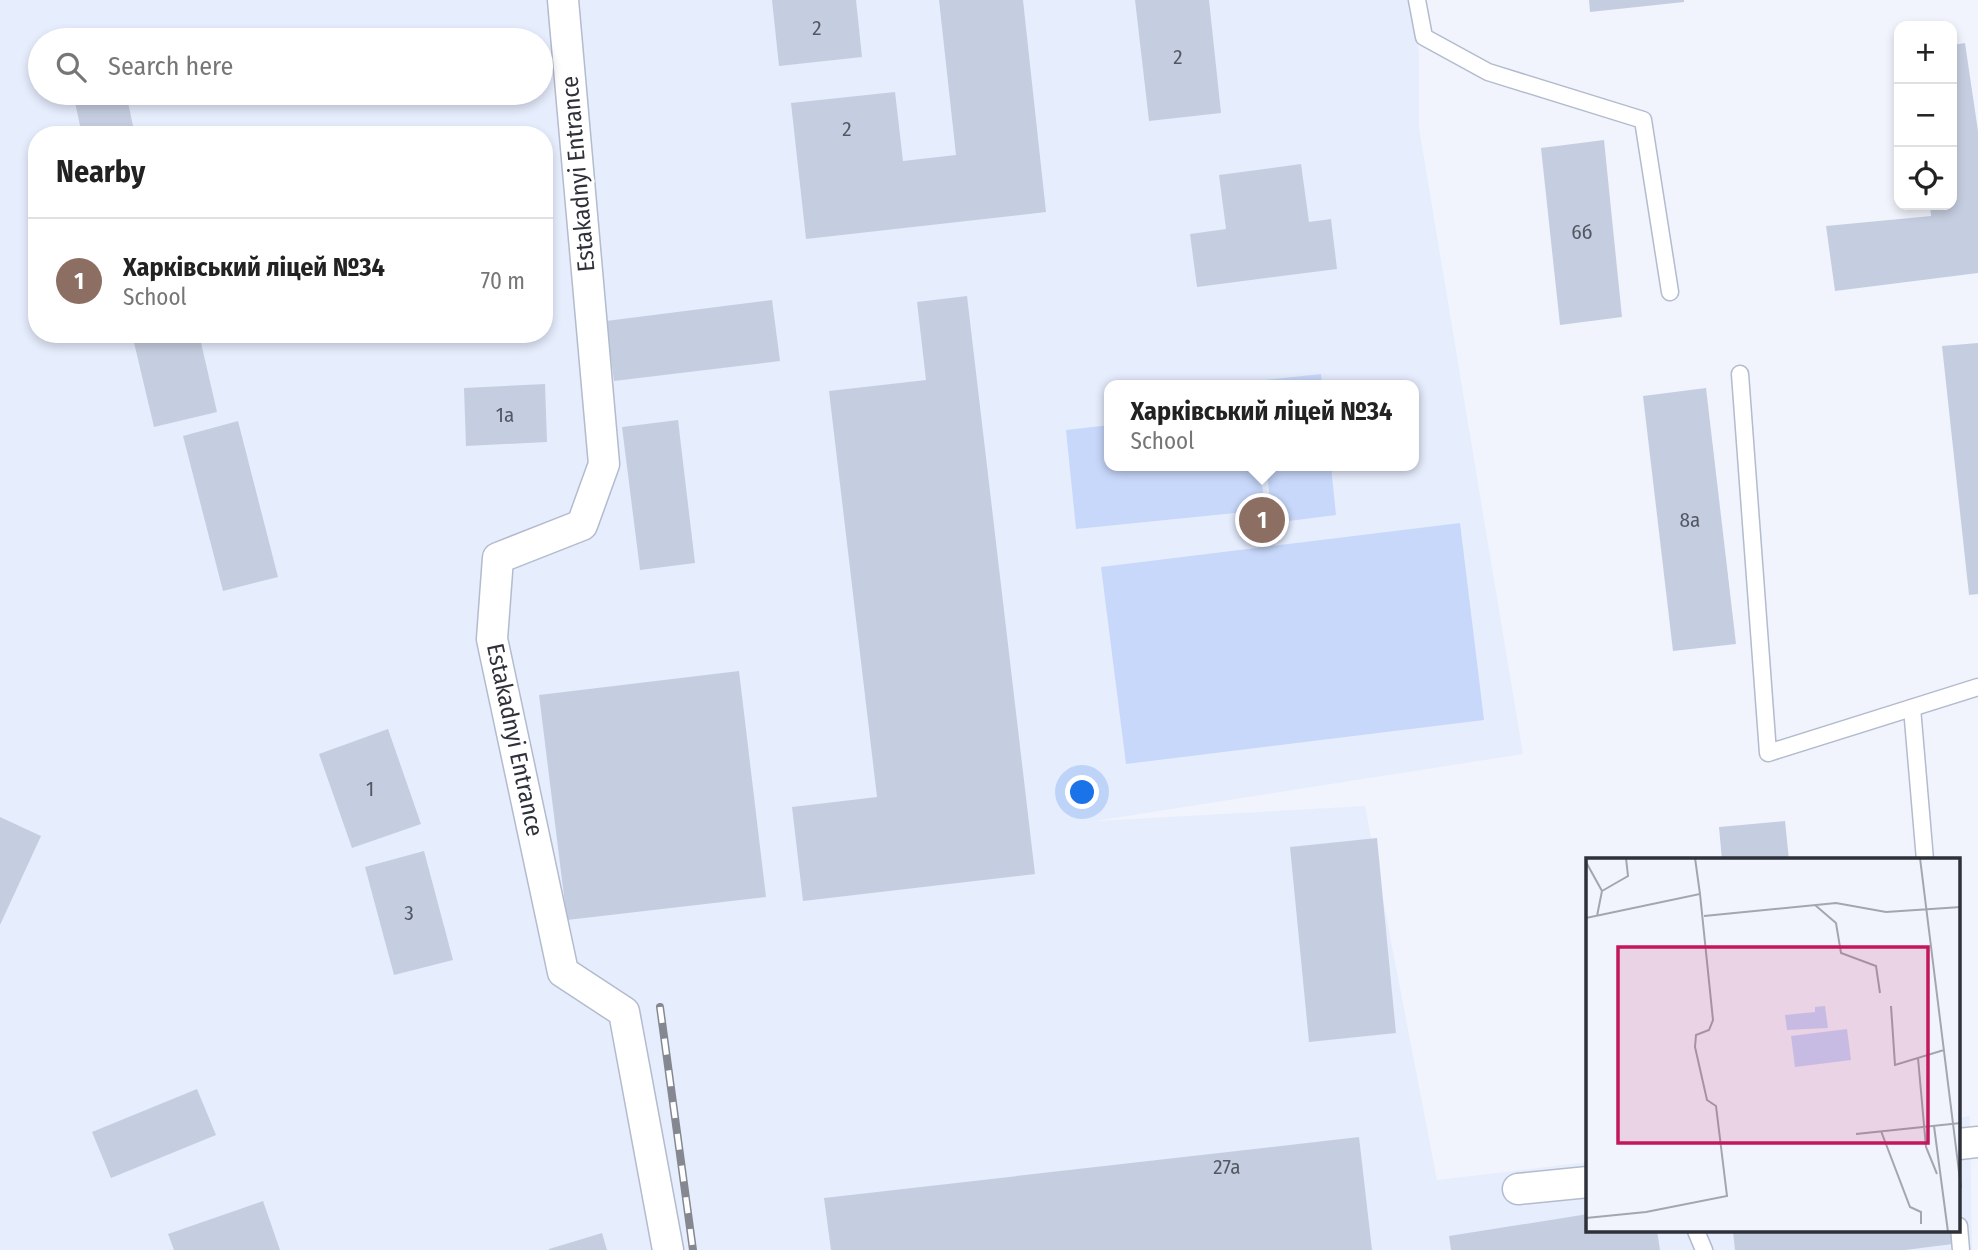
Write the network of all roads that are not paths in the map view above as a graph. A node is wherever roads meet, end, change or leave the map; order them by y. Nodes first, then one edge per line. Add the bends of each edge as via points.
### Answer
1 (563, 0) edge
2 (1417, 0) edge
3 (1670, 292) dead end
4 (1740, 374) dead end
5 (1978, 687) edge
6 (1912, 708) junction
7 (1925, 858) edge
8 (1978, 1142) edge
9 (1960, 1144) edge
10 (1586, 1182) edge
11 (1518, 1189) dead end
12 (1696, 1232) edge
13 (1960, 1232) edge
14 (668, 1250) edge
15 (1704, 1250) edge
16 (1961, 1250) edge

1 - 14 street, Estakadnyi Entrance via 604,464 582,525 498,558 492,639 564,972 624,1012
2 - 3 lane via 1424,37 1488,72 1643,120
4 - 6 lane via 1768,753
5 - 6 lane
6 - 7 lane
8 - 9 street
10 - 11 street
12 - 15 lane
13 - 16 lane

